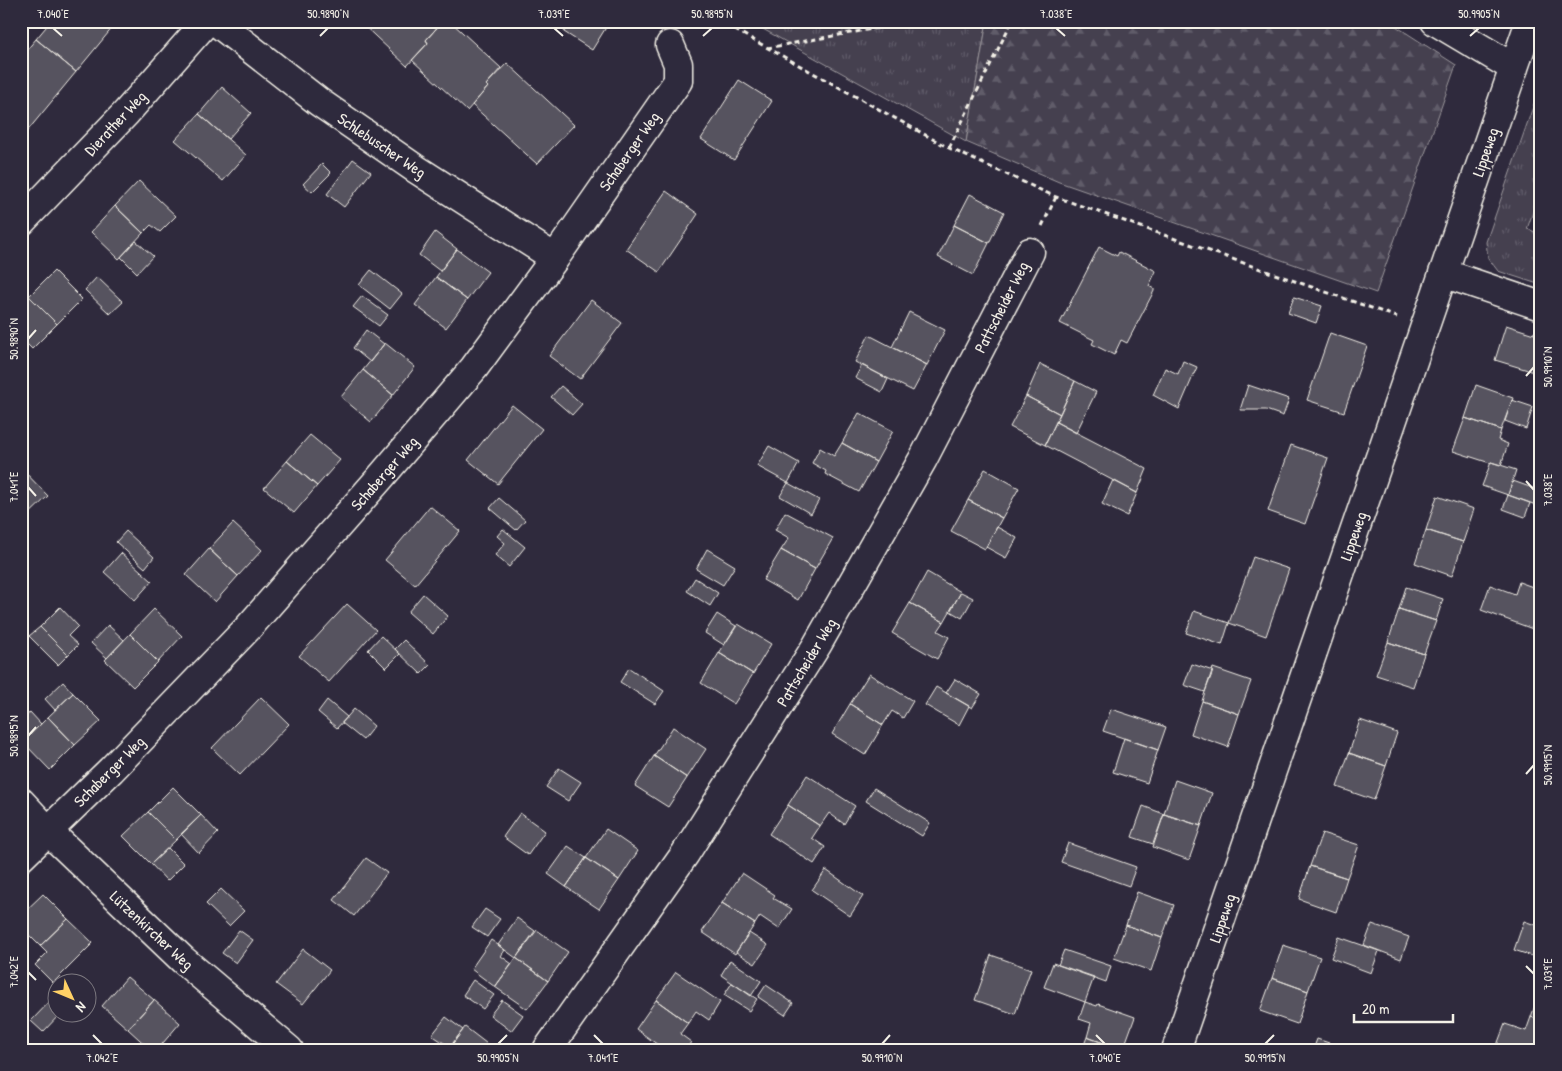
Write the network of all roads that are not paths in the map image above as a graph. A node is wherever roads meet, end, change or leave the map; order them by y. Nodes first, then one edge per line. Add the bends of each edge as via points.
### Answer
1 (206, 21) edge
2 (215, 21) edge
3 (1435, 21) edge
4 (1530, 21) edge
5 (670, 45) dead end
6 (1514, 68) junction
7 (21, 222) edge
8 (1030, 252) dead end
9 (556, 258) junction
10 (1443, 273) junction
11 (1541, 306) edge
12 (21, 802) edge
13 (49, 832) junction
14 (21, 857) edge
15 (289, 1050) edge
16 (547, 1050) edge
17 (1176, 1050) edge

1 - 7 street, Dierather Weg via 126,113
2 - 9 street, Schlebuscher Weg via 359,130
3 - 6 street
4 - 6 street, Lippeweg
5 - 9 street, Schaberger Weg via 678,64 678,81
6 - 10 street, Lippeweg
8 - 16 street, Pattscheider Weg via 923,459 817,645 685,854
9 - 13 street, Schaberger Weg via 474,368 248,628
10 - 11 street
10 - 17 street, Lippeweg
12 - 13 street, Lützenkircher Weg
13 - 14 street, Schaberger Weg
13 - 15 street, Lützenkircher Weg via 183,960

